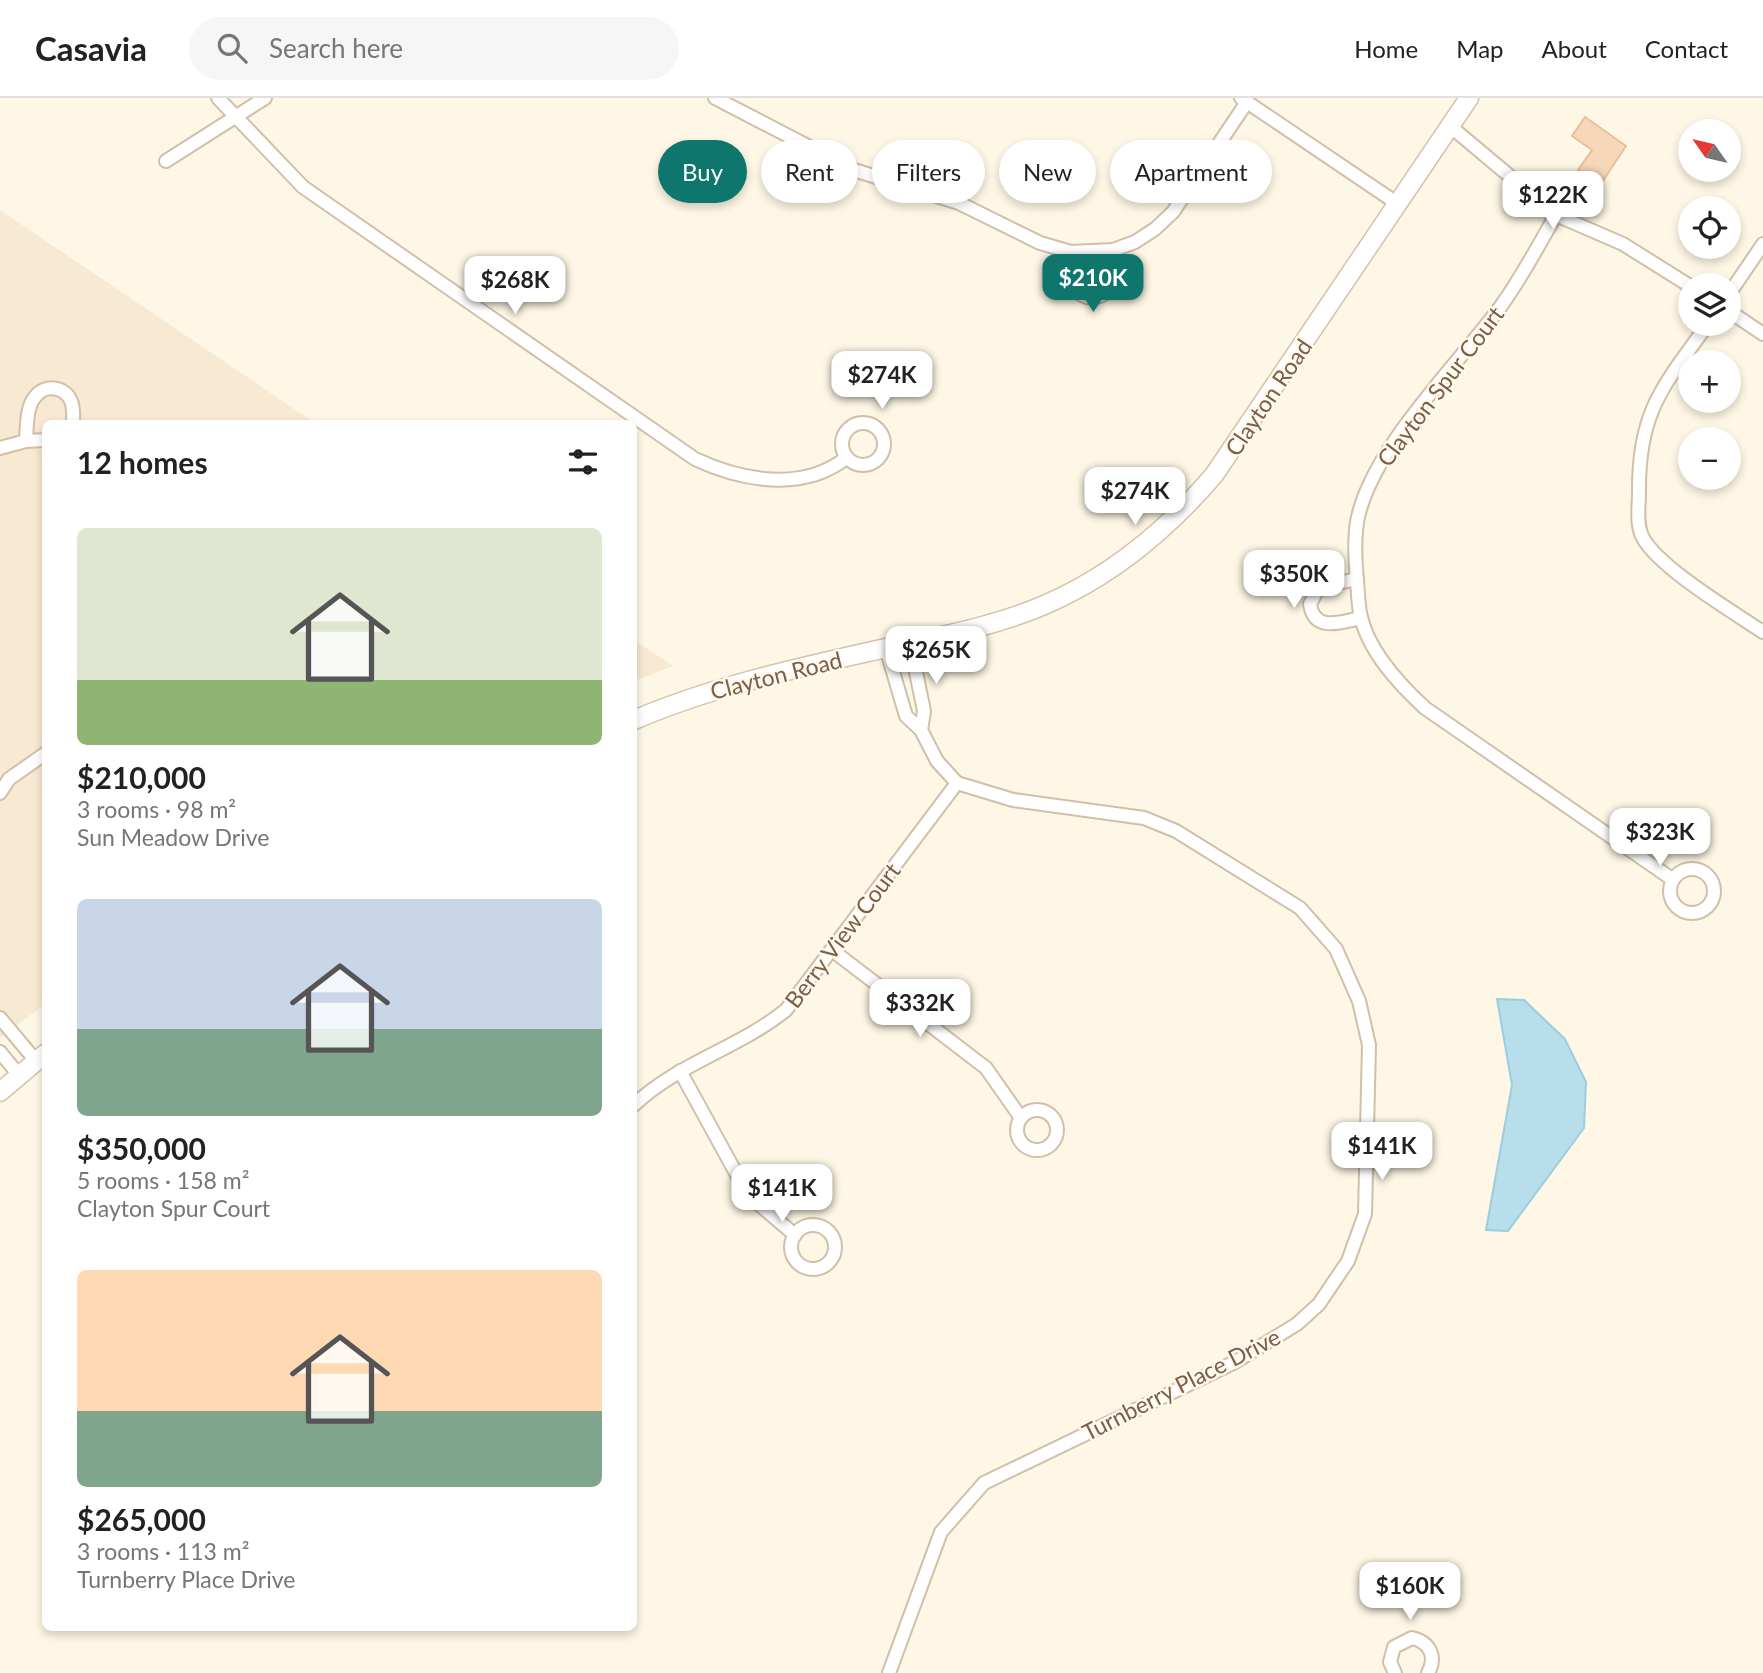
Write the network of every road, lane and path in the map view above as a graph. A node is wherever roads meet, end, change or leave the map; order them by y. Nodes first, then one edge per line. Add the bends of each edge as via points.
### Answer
1 (218, 98) edge
2 (265, 98) edge
3 (715, 98) edge
4 (1469, 98) edge
5 (1244, 100) edge
6 (236, 117) junction
7 (1450, 126) junction
8 (166, 161) dead end
9 (1398, 204) junction
10 (1556, 215) junction
11 (1763, 244) edge
12 (1113, 250) junction
13 (1071, 252) junction
14 (1741, 276) edge
15 (1678, 278) edge
16 (1741, 319) edge
17 (1763, 334) edge
18 (1699, 336) edge
19 (73, 420) edge
20 (26, 440) junction
21 (42, 440) edge
22 (0, 448) edge
23 (846, 458) dead end
24 (1357, 579) junction
25 (1361, 618) junction
26 (1763, 632) edge
27 (910, 643) junction
28 (886, 648) junction
29 (637, 719) edge
30 (921, 730) junction
31 (42, 756) edge
32 (957, 783) junction
33 (0, 793) edge
34 (1672, 879) dead end
35 (832, 950) junction
36 (0, 1018) edge
37 (0, 1052) edge
38 (41, 1057) edge
39 (680, 1071) junction
40 (19, 1074) junction
41 (0, 1092) edge
42 (637, 1103) edge
43 (1021, 1118) dead end
44 (795, 1235) dead end
45 (1389, 1672) edge
46 (889, 1673) edge
47 (1428, 1673) edge

1 - 6 street
2 - 6 street
3 - 13 street via 854,170 959,203 1040,243
4 - 7 main road, Clayton Road
5 - 9 street
5 - 12 street via 1172,212 1135,242
6 - 8 street
6 - 23 street via 303,187 695,460 738,476 784,479 829,470
7 - 9 main road, Clayton Road
7 - 10 street
9 - 27 main road, Clayton Road via 1232,451 1172,521 1116,566 1043,605
10 - 15 street via 1623,244
10 - 24 street, Clayton Spur Court via 1501,306 1384,456 1357,519
11 - 14 street
12 - 13 street
12 - 13 street via 1112,284 1103,295 1090,298 1078,293 1071,282
16 - 17 street
18 - 26 street via 1650,410 1639,479 1640,528 1653,552 1668,566
19 - 20 street via 69,397 64,391 48,388 31,402
20 - 21 street
20 - 22 street
24 - 25 street, Clayton Spur Court
24 - 25 street via 1319,587 1310,604 1314,617 1330,625
25 - 34 street, Clayton Spur Court via 1372,645 1404,689 1425,708
27 - 28 main road, Clayton Road
27 - 30 street via 924,711
28 - 29 main road, Clayton Road via 747,680
28 - 30 street via 906,716
30 - 32 street via 937,761
31 - 33 street via 9,779
32 - 35 street, Berry View Court
32 - 46 street, Turnberry Place Drive via 1013,800 1144,818 1176,831 1307,915 1336,949 1359,1001 1369,1045 1365,1214 1348,1261 1320,1304 1297,1324 1235,1362 1006,1471 984,1483 962,1504 941,1532
35 - 39 street, Berry View Court via 786,1010 767,1026
35 - 43 street via 986,1068
36 - 38 street
37 - 40 street
38 - 40 main road
39 - 42 street, Berry View Court
39 - 44 street via 748,1195
40 - 41 main road
45 - 47 street via 1394,1647 1412,1638 1431,1652

